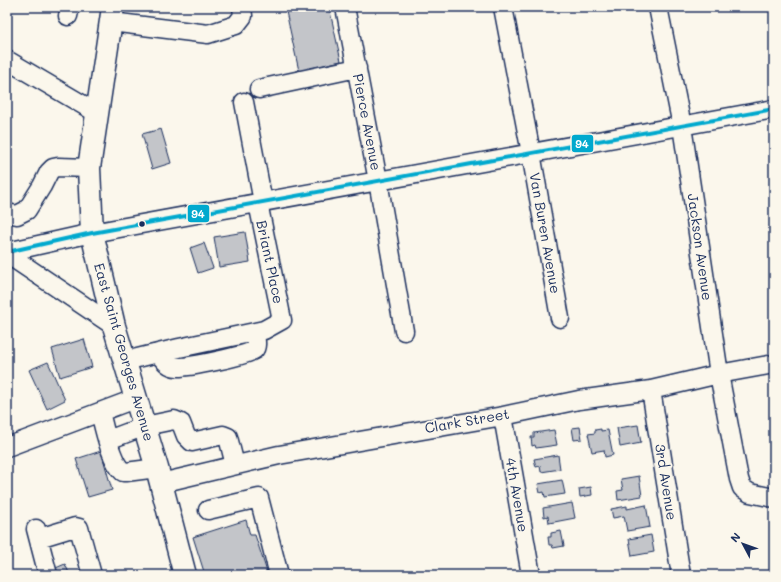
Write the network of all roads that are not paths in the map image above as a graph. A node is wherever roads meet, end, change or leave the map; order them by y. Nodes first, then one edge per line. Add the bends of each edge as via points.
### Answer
1 (242, 7) edge
2 (345, 7) edge
3 (503, 7) edge
4 (658, 7) edge
5 (112, 15) edge
6 (7, 60) edge
7 (356, 68) junction
8 (259, 89) dead end
9 (244, 102) dead end
10 (774, 109) edge
11 (97, 113) junction
12 (682, 126) junction
13 (531, 153) junction
14 (89, 168) junction
15 (378, 181) junction
16 (260, 203) junction
17 (7, 213) edge
18 (92, 233) junction
19 (7, 253) edge
20 (560, 318) dead end
21 (114, 326) junction
22 (404, 331) dead end
23 (125, 361) junction
24 (774, 364) edge
25 (719, 374) junction
26 (651, 390) junction
27 (137, 398) junction
28 (100, 412) junction
29 (503, 416) junction
30 (145, 426) junction
31 (108, 440) junction
32 (7, 447) edge
33 (236, 465) junction
34 (159, 476) junction
35 (774, 498) edge
36 (208, 510) dead end
37 (48, 575) edge
38 (92, 575) edge
39 (185, 575) edge
40 (279, 575) edge
41 (531, 575) edge
42 (681, 575) edge

1 - 5 street via 243,16 236,25 208,34
2 - 7 street, Pierce Avenue
3 - 13 street, Van Buren Avenue
4 - 12 street, Jackson Avenue
5 - 11 main road, East Saint Georges Avenue
6 - 11 street
7 - 8 street
7 - 15 street, Pierce Avenue
9 - 16 street, Briant Place
10 - 12 street
11 - 14 main road, East Saint Georges Avenue
12 - 13 street
12 - 25 street, Jackson Avenue
13 - 15 street
13 - 20 street, Van Buren Avenue
14 - 17 street via 53,168 27,210 17,215
14 - 18 main road, East Saint Georges Avenue
15 - 16 street
15 - 22 street, Pierce Avenue
16 - 18 street
16 - 23 street, Briant Place via 282,320 264,330
18 - 19 street
18 - 21 main road, East Saint Georges Avenue
19 - 21 street
21 - 23 main road, East Saint Georges Avenue
23 - 27 main road, East Saint Georges Avenue
24 - 25 street, Clark Street
25 - 26 street, Clark Street
25 - 35 street, Jackson Avenue via 742,488 750,493
26 - 29 street, Clark Street via 579,400
26 - 42 street, 3rd Avenue
27 - 28 street
27 - 30 main road, East Saint Georges Avenue
28 - 31 street
28 - 32 street
29 - 33 street, Clark Street via 279,455
29 - 41 street, 4th Avenue
30 - 31 street
30 - 33 street via 174,420 181,423 186,436 192,442 223,435 228,437
30 - 34 main road, East Saint Georges Avenue
31 - 34 street, Clark Street via 115,463 123,472
33 - 34 street, Clark Street
34 - 39 main road, East Saint Georges Avenue
36 - 40 street via 259,498
37 - 38 street via 38,533 75,527 79,528

